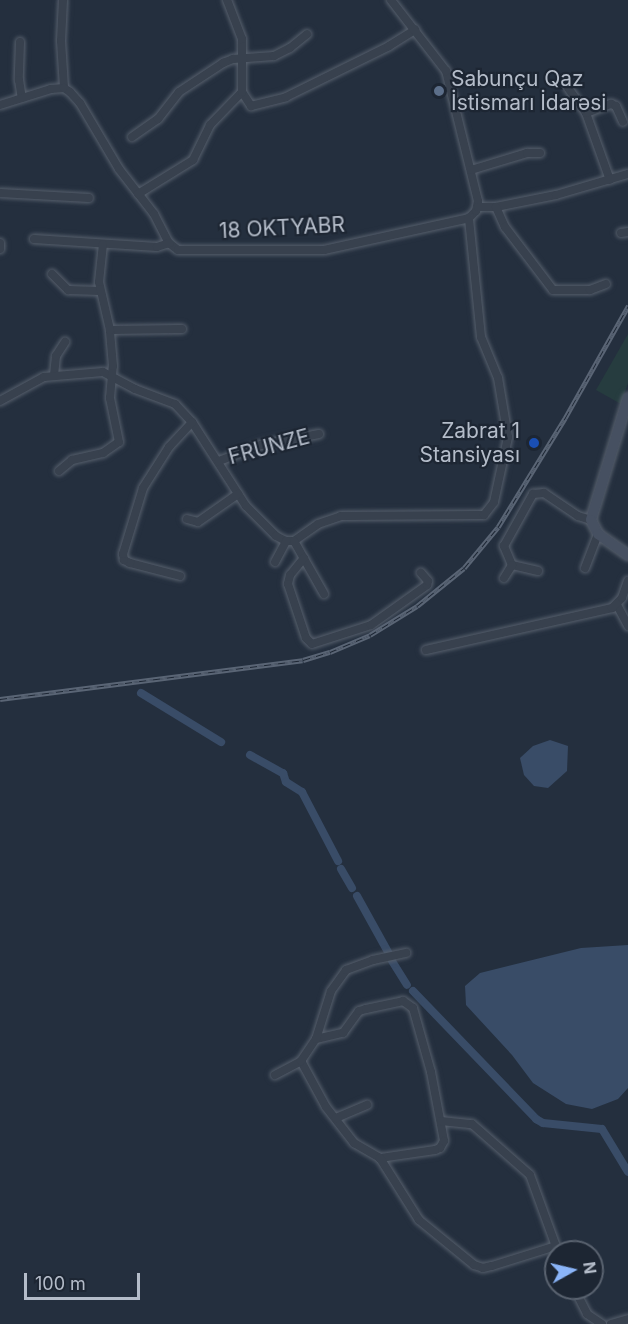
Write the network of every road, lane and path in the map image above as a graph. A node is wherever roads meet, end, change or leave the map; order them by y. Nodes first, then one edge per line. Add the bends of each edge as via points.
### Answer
1 (63, 0) edge
2 (227, 0) edge
3 (391, 0) edge
4 (415, 30) junction
5 (307, 34) dead end
6 (20, 42) dead end
7 (242, 59) junction
8 (64, 88) junction
9 (568, 88) dead end
10 (242, 92) junction
11 (22, 98) junction
12 (0, 105) edge
13 (586, 113) junction
14 (623, 122) dead end
15 (132, 137) dead end
16 (540, 153) dead end
17 (471, 170) junction
18 (628, 174) edge
19 (610, 180) junction
20 (0, 193) edge
21 (138, 194) junction
22 (89, 198) dead end
23 (478, 207) junction
24 (496, 207) junction
25 (469, 218) junction
26 (34, 239) dead end
27 (0, 243) edge
28 (169, 243) junction
29 (103, 244) junction
30 (0, 249) edge
31 (52, 274) dead end
32 (606, 284) dead end
33 (100, 291) junction
34 (182, 329) dead end
35 (110, 330) junction
36 (65, 342) dead end
37 (54, 375) junction
38 (112, 375) junction
39 (628, 398) edge
40 (0, 402) edge
41 (192, 422) junction
42 (319, 434) dead end
43 (219, 461) junction
44 (59, 471) dead end
45 (238, 494) junction
46 (187, 519) dead end
47 (591, 520) junction
48 (598, 534) junction
49 (290, 541) junction
50 (626, 552) edge
51 (304, 558) junction
52 (275, 562) dead end
53 (512, 565) junction
54 (585, 568) dead end
55 (538, 571) dead end
56 (421, 573) dead end
57 (180, 576) dead end
58 (504, 578) dead end
59 (628, 581) edge
60 (324, 594) dead end
61 (625, 600) edge
62 (617, 605) junction
63 (628, 626) edge
64 (426, 650) dead end
65 (406, 953) dead end
66 (316, 1039) junction
67 (301, 1061) junction
68 (275, 1075) dead end
69 (367, 1105) dead end
70 (336, 1118) junction
71 (441, 1121) junction
72 (380, 1158) junction
73 (553, 1240) edge
74 (544, 1252) edge
75 (580, 1300) edge
76 (628, 1319) edge
77 (602, 1324) edge
78 (611, 1324) edge

1 - 8 street
2 - 7 street via 242,39
3 - 4 street
4 - 10 street via 286,97 251,106
4 - 17 street via 446,70
5 - 7 street via 274,56
6 - 11 street
7 - 10 street
7 - 15 street via 223,63 189,84 170,100 158,119
8 - 11 street
8 - 21 street via 80,103
9 - 13 street
10 - 21 street via 210,125 193,160
11 - 12 street
13 - 14 street via 610,104 616,106
13 - 19 street
16 - 17 street via 527,153
17 - 23 street
18 - 19 street
19 - 24 street
20 - 22 street
21 - 28 street
23 - 24 street
23 - 25 street
24 - 32 street via 505,227 553,290 590,290
25 - 28 street, 18 OKTYABR via 324,249 184,252
25 - 49 street via 481,338 498,378 508,437 494,502 484,515 477,516 333,517
26 - 29 street, 18 OKTYABR
27 - 30 street
28 - 29 street, 18 OKTYABR via 157,247
29 - 33 street
31 - 33 street via 68,290
33 - 35 street
34 - 35 street
35 - 38 street
36 - 37 street via 54,362
37 - 38 street
37 - 40 street via 26,385
38 - 41 street via 135,389 175,404
38 - 44 street via 110,398 119,442 103,453 72,460
39 - 47 street
41 - 43 street
41 - 57 street via 169,447 143,488 123,554 130,563
42 - 43 street, FRUNZE via 261,445
43 - 45 street
45 - 46 street via 198,522
45 - 49 street via 276,536
47 - 48 street
47 - 53 street via 578,516 544,493 535,492 504,540
48 - 50 street
48 - 54 street
49 - 51 street
49 - 52 street
51 - 56 street via 290,575 288,584 306,638 312,644 371,625 427,585
51 - 60 street
53 - 55 street
53 - 58 street
59 - 61 street
61 - 62 street
62 - 63 street
62 - 64 street
65 - 66 street via 346,970 331,991
66 - 67 street
66 - 71 street via 343,1033 359,1011 409,1002 423,1040
67 - 68 street
67 - 70 street
69 - 70 street
70 - 72 street via 358,1148
71 - 72 street via 444,1141 440,1148
71 - 73 street via 472,1124 523,1168 535,1183
72 - 74 street via 419,1220 474,1265 483,1268
75 - 77 street via 587,1314
76 - 78 street

